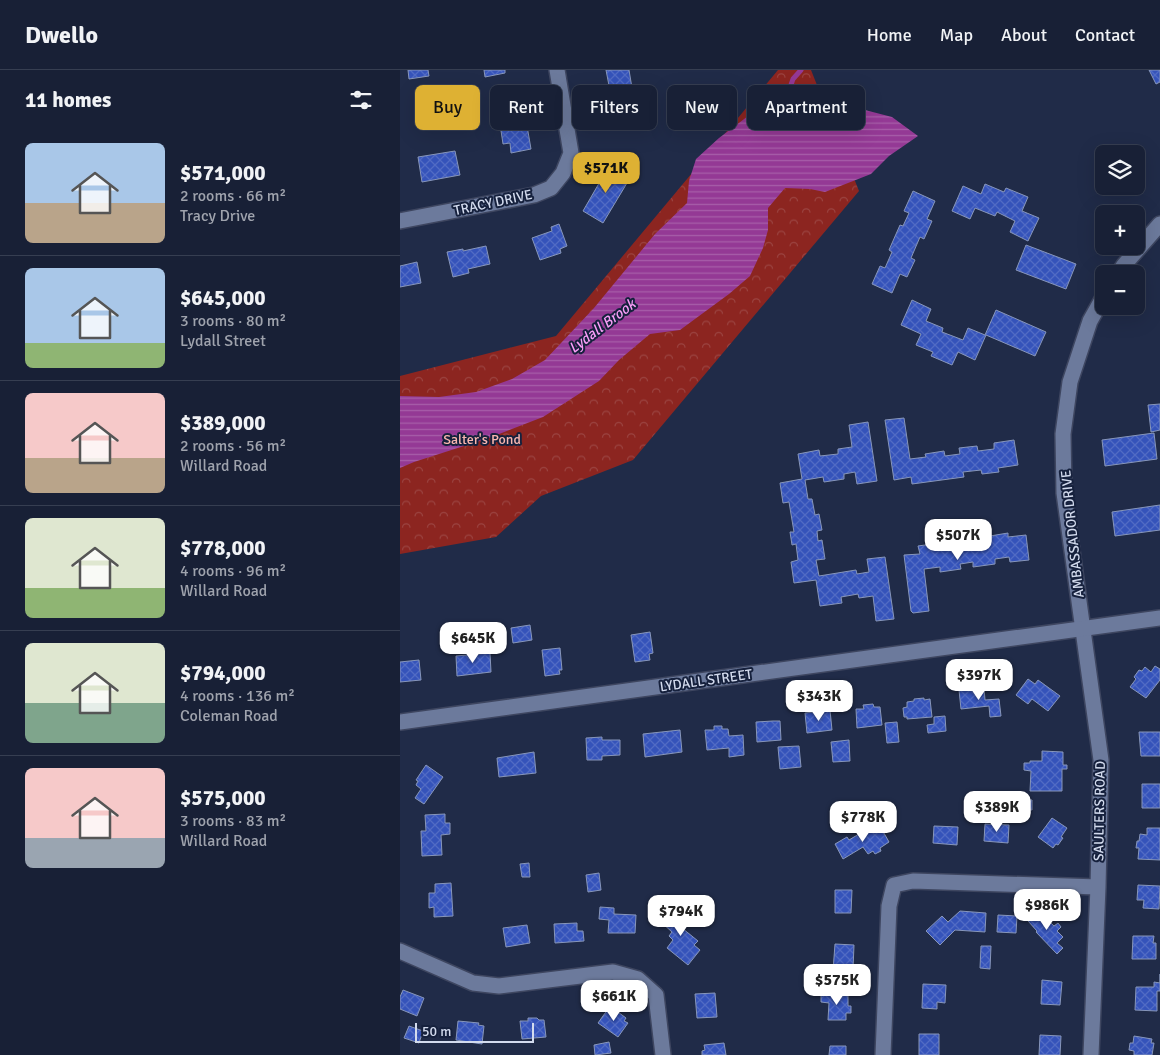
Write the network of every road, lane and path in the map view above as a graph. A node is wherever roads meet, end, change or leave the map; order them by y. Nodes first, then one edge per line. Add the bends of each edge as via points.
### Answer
1 (557, 70) edge
2 (400, 221) edge
3 (1160, 224) edge
4 (1123, 265) edge
5 (1095, 312) edge
6 (1160, 618) edge
7 (1083, 628) junction
8 (400, 722) edge
9 (1098, 887) junction
10 (400, 951) edge
11 (664, 1055) edge
12 (882, 1055) edge
13 (1091, 1055) edge

1 - 2 street, TRACY DRIVE via 571,152 563,174 551,188 534,195
3 - 4 street
5 - 7 street, AMBASSADOR DRIVE via 1070,382 1063,434 1064,493
6 - 7 street, LYDALL STREET
7 - 8 street, LYDALL STREET
7 - 9 street, SAULTERS ROAD via 1101,760
9 - 12 street via 913,881 894,885 889,906
9 - 13 street, SAULTERS ROAD
10 - 11 street via 473,984 499,986 614,972 638,979 656,995

